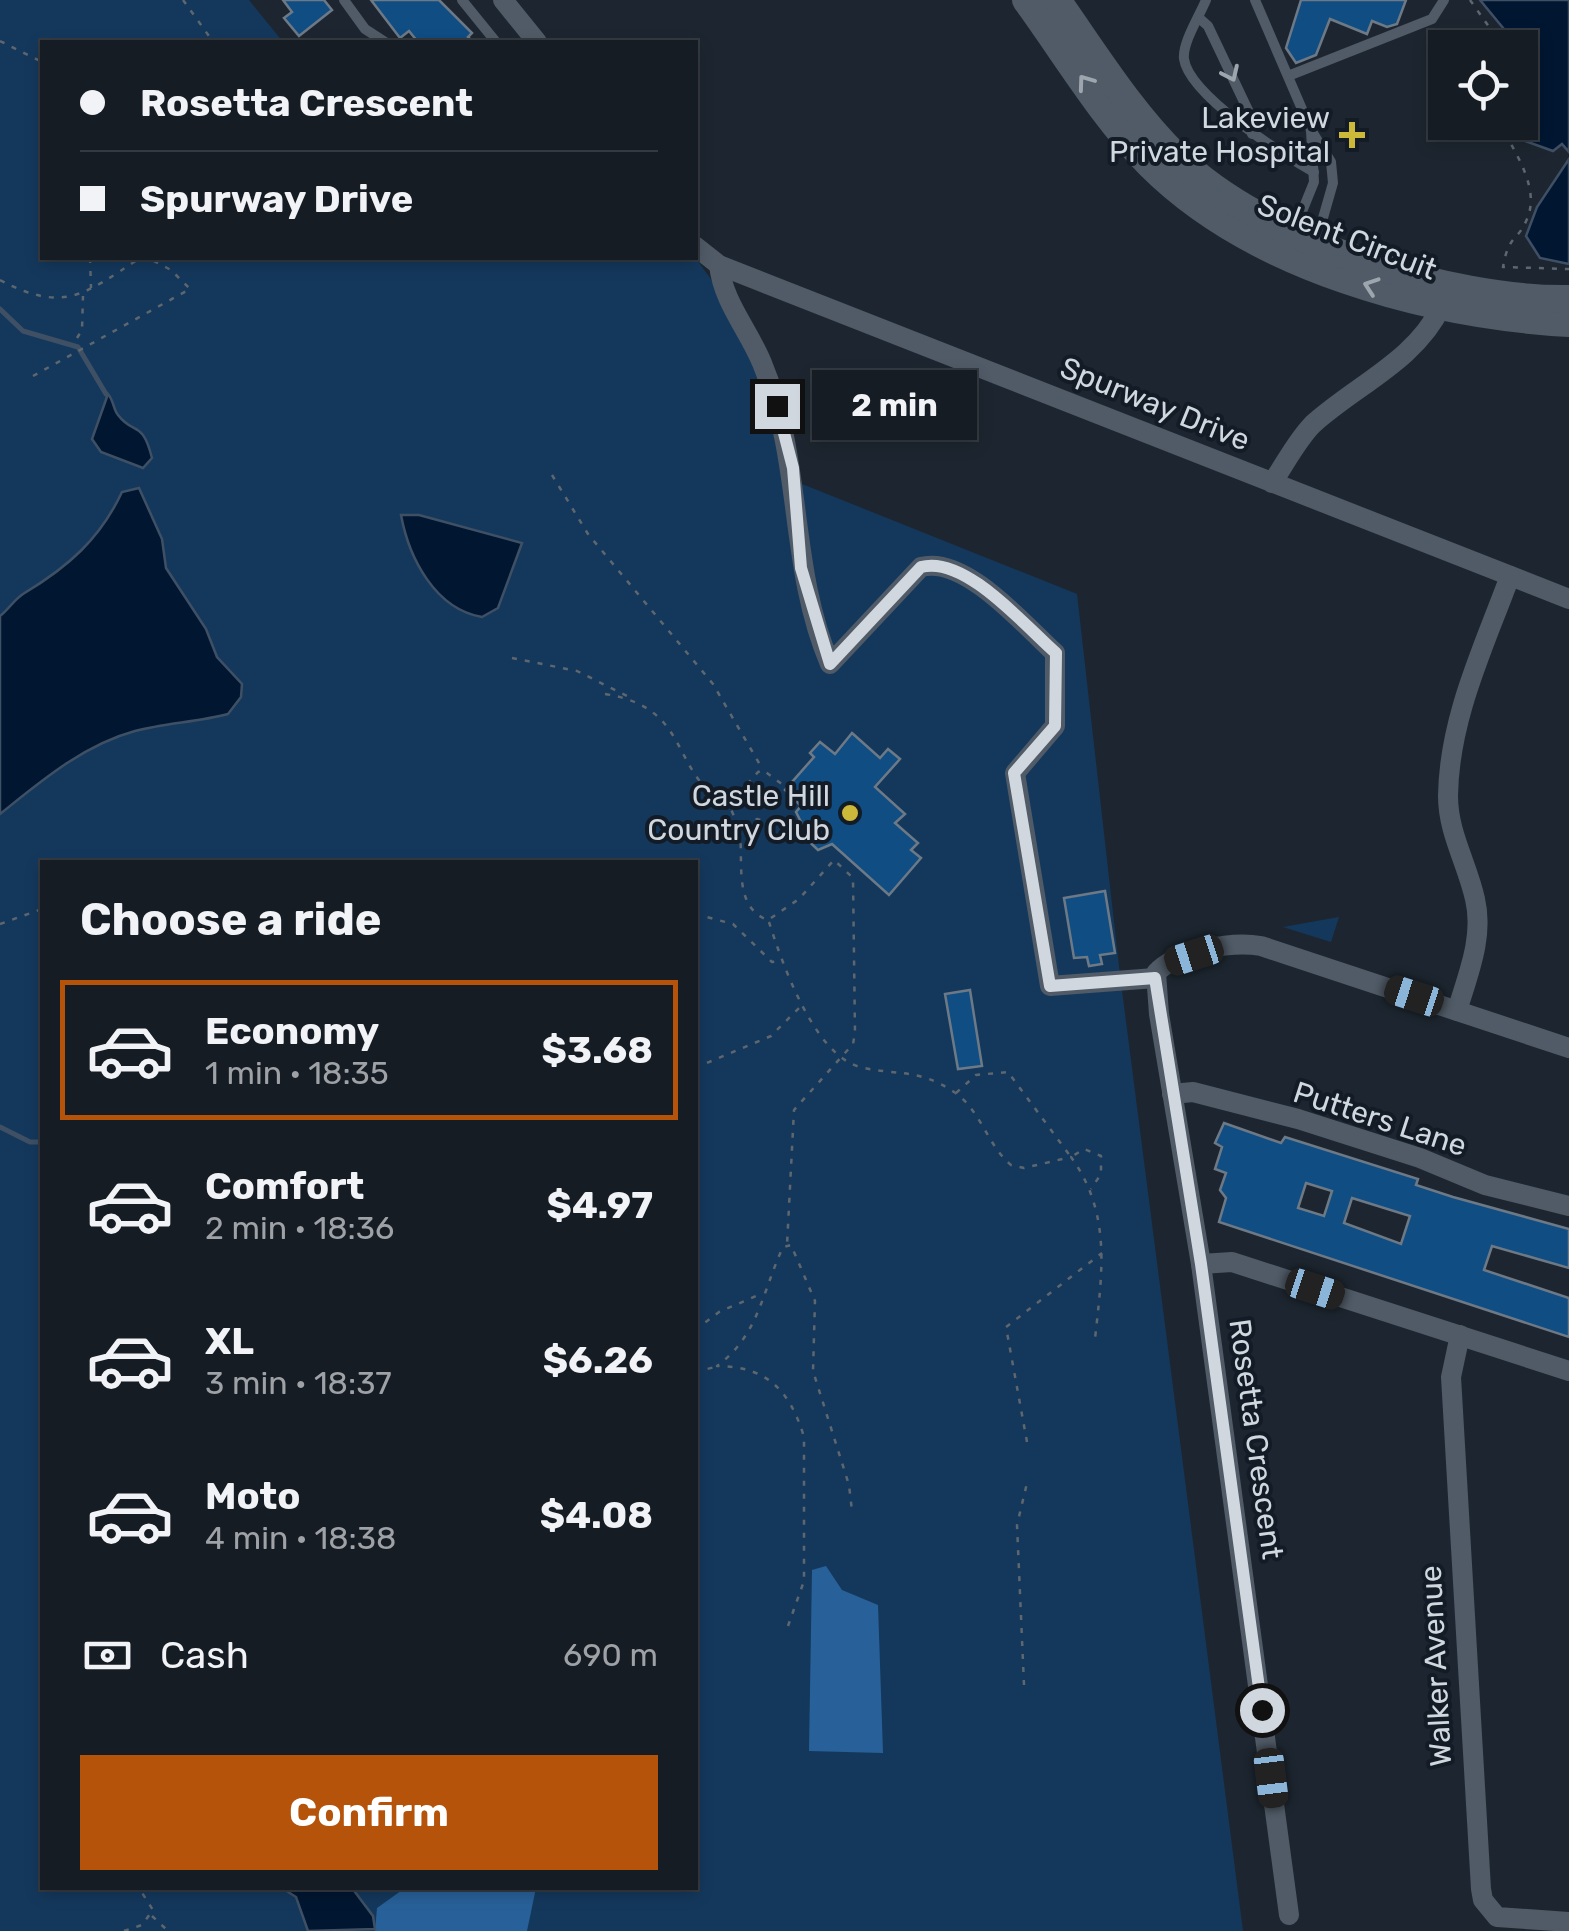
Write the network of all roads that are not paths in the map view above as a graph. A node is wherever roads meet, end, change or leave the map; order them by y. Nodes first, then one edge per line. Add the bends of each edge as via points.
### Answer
1 (344, 0) edge
2 (462, 0) edge
3 (503, 0) edge
4 (1026, 0) edge
5 (1058, 0) edge
6 (1206, 0) edge
7 (1255, 0) edge
8 (1444, 0) edge
9 (1199, 18) junction
10 (382, 40) edge
11 (494, 40) edge
12 (535, 40) edge
13 (1288, 76) junction
14 (1312, 130) junction
15 (1252, 134) junction
16 (1314, 172) junction
17 (1305, 236) junction
18 (698, 248) edge
19 (719, 264) junction
20 (1569, 299) edge
21 (1441, 307) junction
22 (1569, 322) edge
23 (1272, 483) junction
24 (1510, 576) junction
25 (1569, 599) edge
26 (1156, 975) junction
27 (1457, 1011) junction
28 (1569, 1048) edge
29 (1172, 1094) junction
30 (1569, 1206) edge
31 (1201, 1264) junction
32 (1460, 1335) junction
33 (1569, 1371) edge
34 (1289, 1915) dead end
35 (1569, 1922) edge

1 - 10 lane via 365,30
2 - 11 lane
3 - 12 street
21 -> 4 street, Solent Circuit via 1270,248 1196,204 1122,134
5 - 17 street, Solent Circuit via 1171,151 1232,200
6 - 9 lane
7 - 13 lane
8 - 13 lane via 1424,22
9 -> 15 lane via 1256,127
9 - 15 lane via 1184,62
13 - 14 lane
14 - 16 lane
14 - 17 lane via 1333,173
15 - 16 lane
16 - 17 lane
17 - 20 street, Solent Circuit via 1462,290
18 - 19 street, Spurway Drive
19 - 23 street, Spurway Drive
19 - 26 street via 721,287 762,361 781,421 793,468 801,568 830,664 921,567 936,563 969,576 1056,653 1055,726 1014,773 1050,986
21 - 22 street, Solent Circuit
21 - 23 street via 1430,330 1402,356 1310,426
23 - 24 street, Spurway Drive
24 - 25 street, Spurway Drive
24 - 27 street via 1457,720 1449,761 1452,832 1478,924
26 - 27 street via 1167,963 1247,944
26 - 29 street, Rosetta Crescent
27 - 28 street
29 - 30 street, Putters Lane via 1193,1092 1298,1119 1485,1185
29 - 31 street, Rosetta Crescent
31 - 32 street via 1232,1262
31 - 34 street, Rosetta Crescent
32 - 33 street
32 - 35 street, Walker Avenue via 1452,1377 1483,1900 1506,1920

